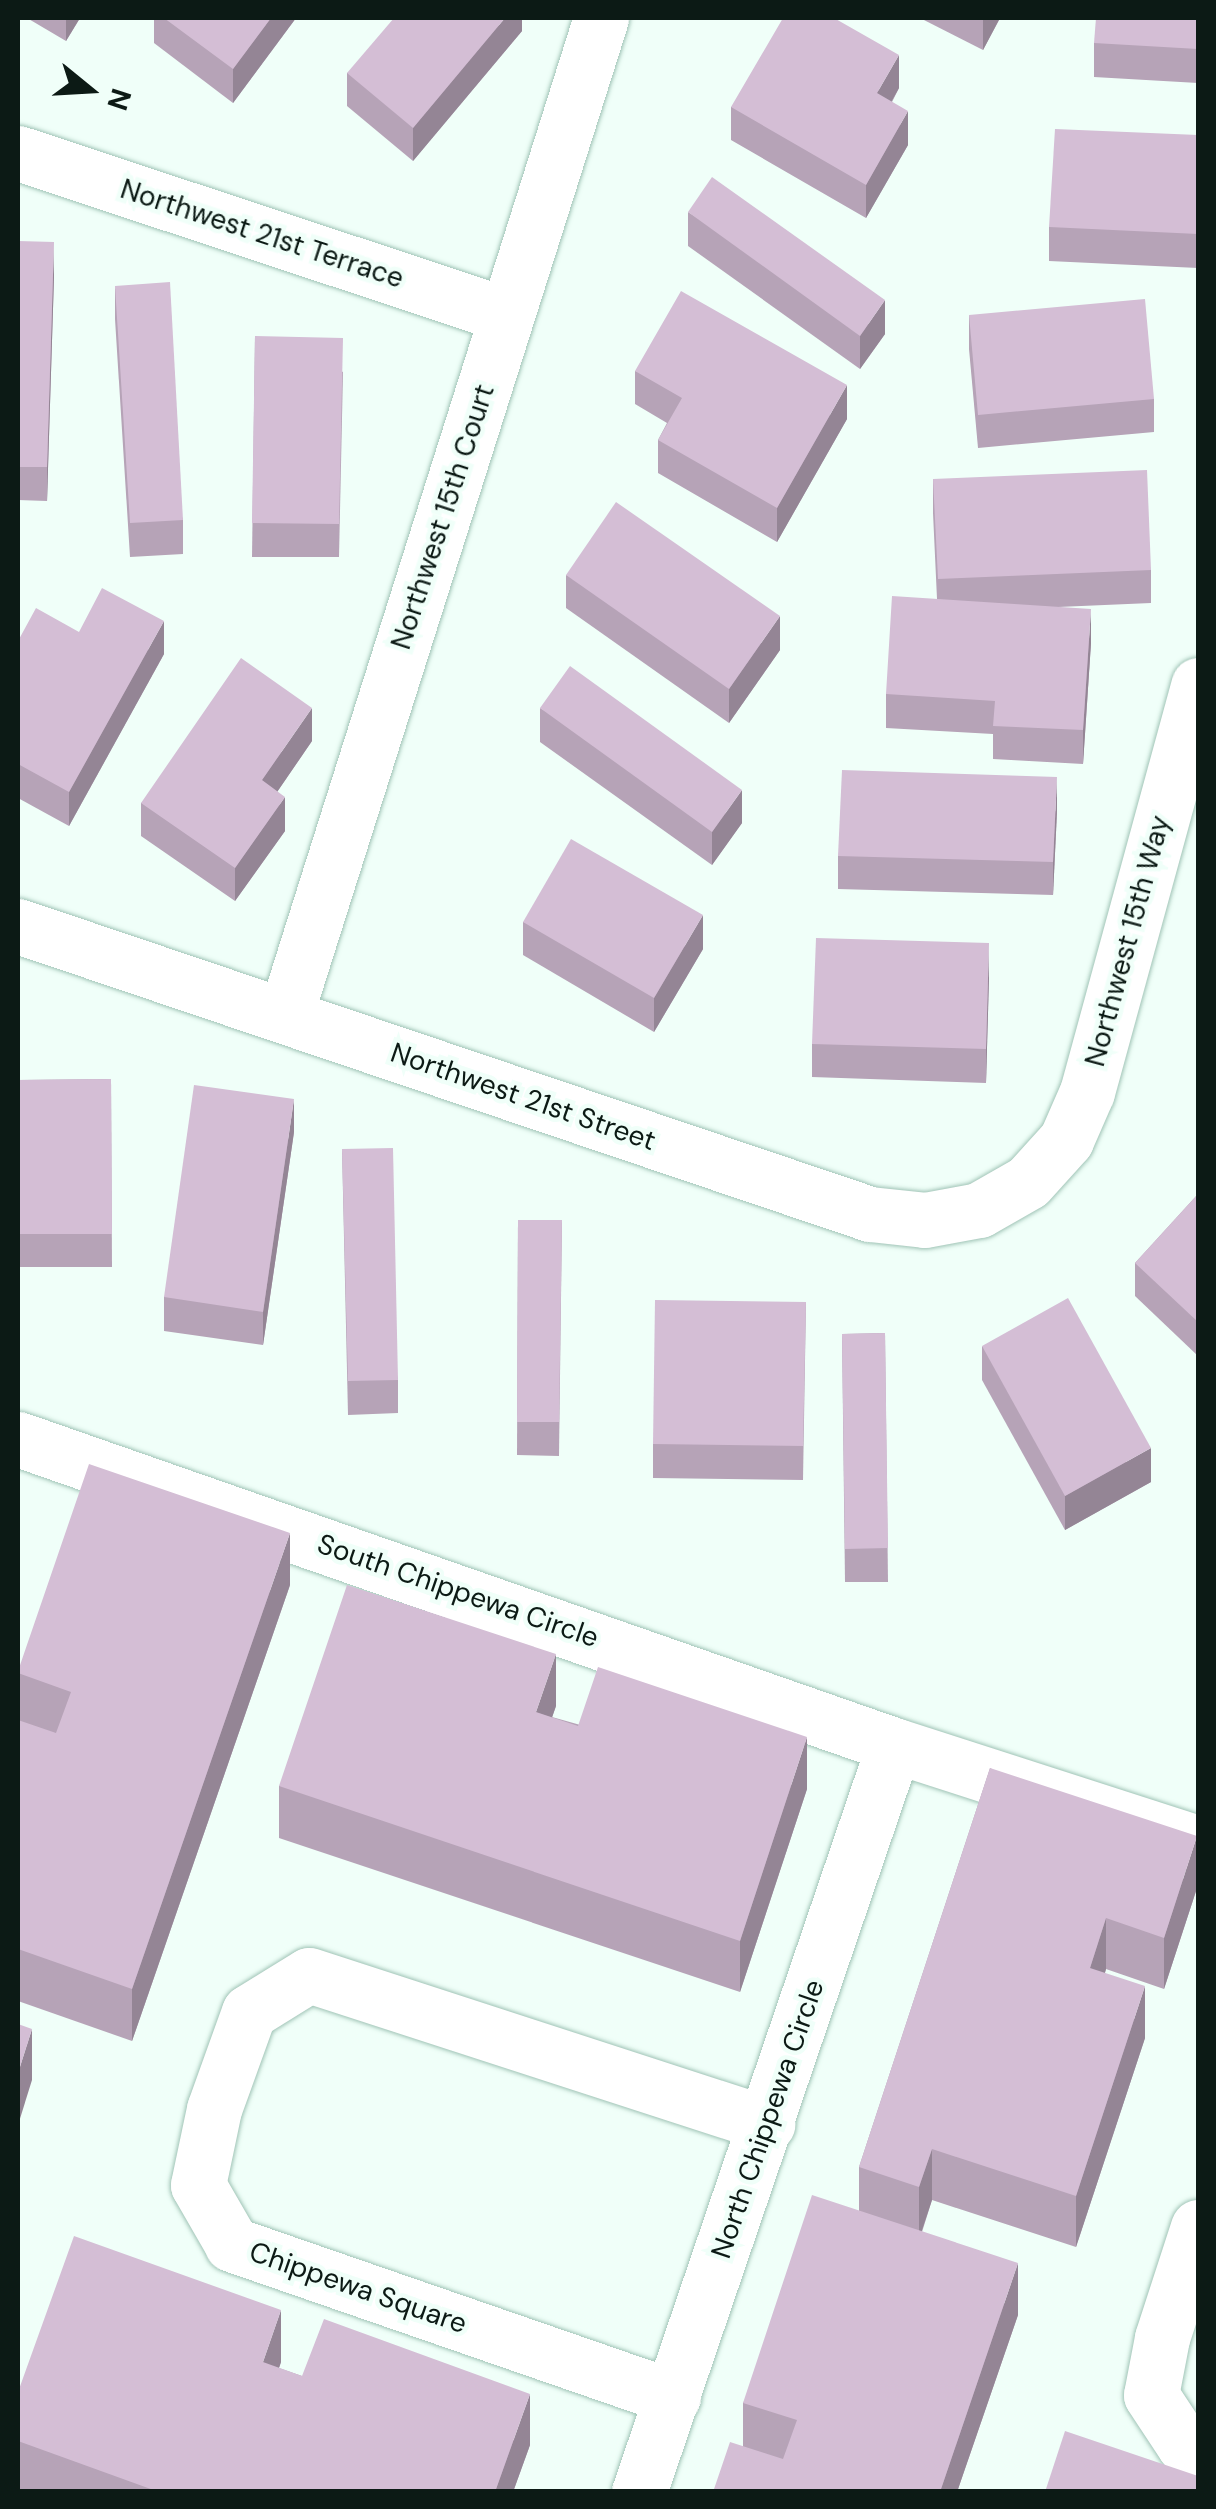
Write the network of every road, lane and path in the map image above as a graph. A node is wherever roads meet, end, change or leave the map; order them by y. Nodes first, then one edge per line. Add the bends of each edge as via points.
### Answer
1 (601, 18) edge
2 (18, 154) edge
3 (507, 314) junction
4 (1198, 686) edge
5 (18, 926) edge
6 (284, 1016) junction
7 (1028, 1182) joint
8 (19, 1443) edge
9 (894, 1745) junction
10 (1198, 1843) edge
11 (766, 2124) junction
12 (1198, 2227) edge
13 (672, 2397) junction
14 (1198, 2452) edge
15 (639, 2492) edge

1 - 3 street, Northwest 15th Court
2 - 3 street, Northwest 21st Terrace
3 - 6 street, Northwest 15th Court
4 - 7 street, Northwest 15th Way via 1087,1092 1066,1140
5 - 6 street, Northwest 21st Street
6 - 7 street, Northwest 21st Street via 870,1214 925,1220 979,1210
8 - 9 street, South Chippewa Circle
9 - 10 street, South Chippewa Circle
9 - 11 street, North Chippewa Circle
11 - 13 street, North Chippewa Circle
11 - 13 street, Chippewa Square via 309,1975 249,2012 214,2110 198,2185 232,2244
12 - 14 street via 1151,2394 1184,2445
13 - 15 street, North Chippewa Circle

